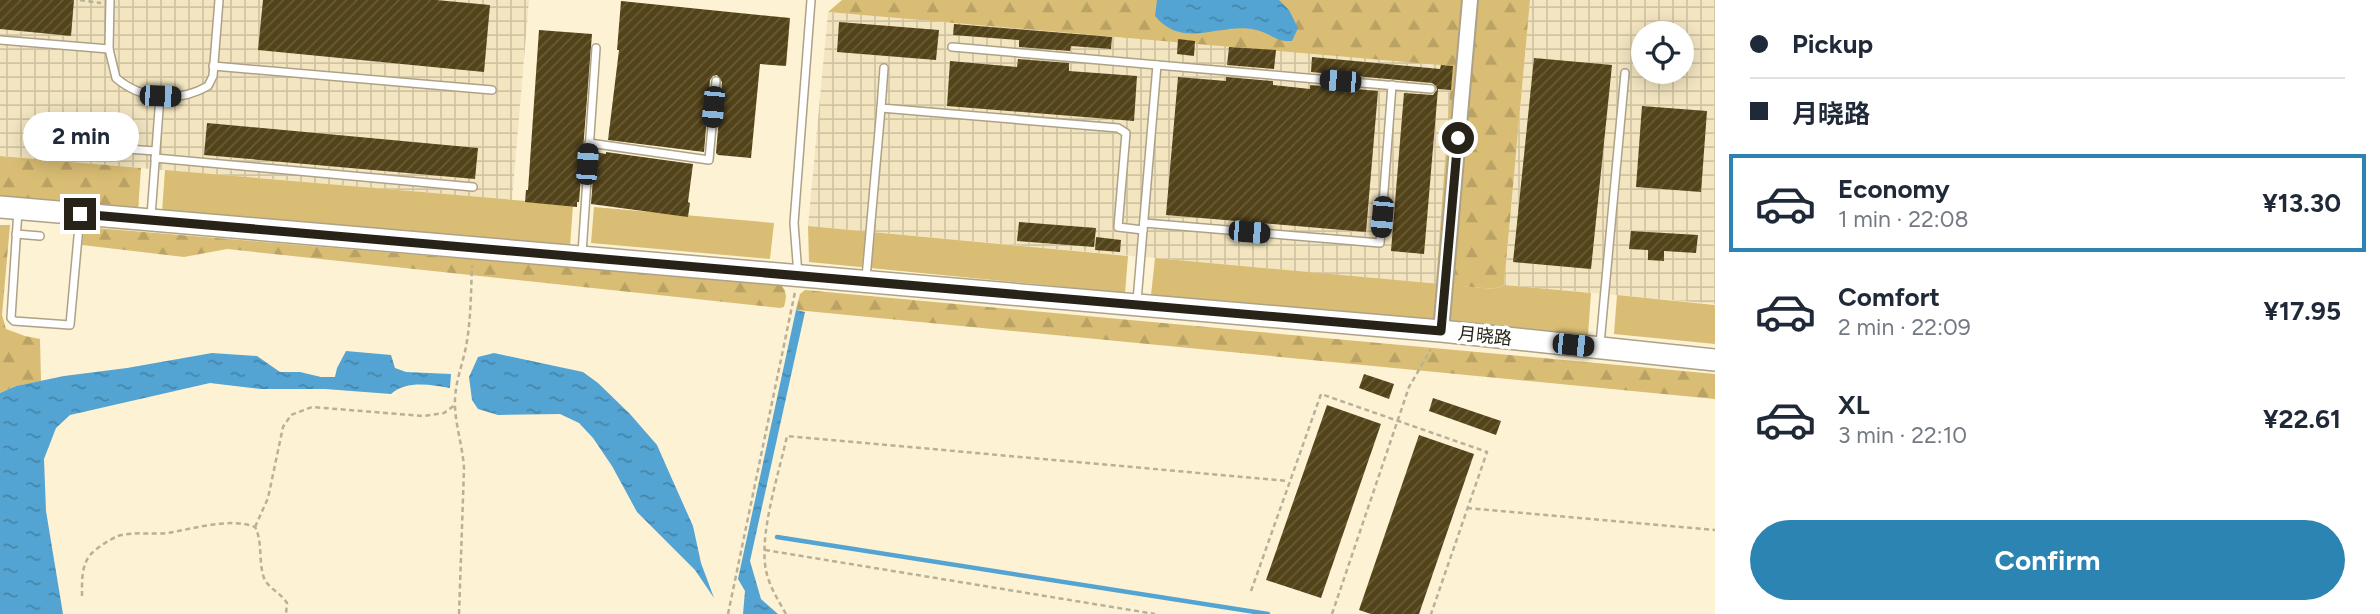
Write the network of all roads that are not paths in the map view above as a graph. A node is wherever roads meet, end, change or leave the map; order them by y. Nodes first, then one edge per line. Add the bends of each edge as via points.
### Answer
1 (219, 0) edge
2 (811, 0) edge
3 (1470, 0) edge
4 (110, 2) edge
5 (0, 40) edge
6 (952, 47) dead end
7 (596, 48) dead end
8 (109, 49) junction
9 (1157, 65) junction
10 (213, 66) junction
11 (884, 68) dead end
12 (1625, 73) dead end
13 (716, 81) dead end
14 (1392, 85) junction
15 (1432, 89) dead end
16 (492, 90) dead end
17 (160, 96) junction
18 (881, 108) junction
19 (589, 143) junction
20 (72, 145) dead end
21 (155, 154) junction
22 (473, 187) dead end
23 (9, 208) edge
24 (80, 214) junction
25 (150, 220) junction
26 (1144, 226) junction
27 (16, 234) junction
28 (40, 236) dead end
29 (582, 257) junction
30 (798, 275) junction
31 (866, 281) junction
32 (1137, 305) junction
33 (1441, 331) junction
34 (1599, 348) junction
35 (1715, 360) edge

1 - 10 lane
2 - 30 lane via 794,223
3 - 33 street
4 - 8 lane
5 - 8 lane
6 - 9 lane
7 - 19 lane
8 - 17 lane via 116,78 138,92
9 - 14 lane
9 - 26 lane
10 - 16 lane
10 - 17 lane via 208,86 180,97
11 - 18 lane
12 - 34 lane
13 - 19 lane via 709,160
14 - 15 lane
14 - 26 lane via 1380,243
17 - 21 lane
18 - 26 lane via 1118,128 1126,133 1118,228
18 - 31 lane
19 - 29 lane
20 - 21 lane
21 - 22 lane
21 - 25 lane
23 - 24 street, 月晓路
23 - 27 lane
24 - 25 street, 月晓路
24 - 27 lane via 70,325 11,318
25 - 29 street, 月晓路
26 - 32 lane
27 - 28 lane
29 - 30 street, 月晓路
30 - 31 street, 月晓路
31 - 32 street, 月晓路
32 - 33 street, 月晓路
33 - 34 street, 月晓路
34 - 35 street, 月晓路

